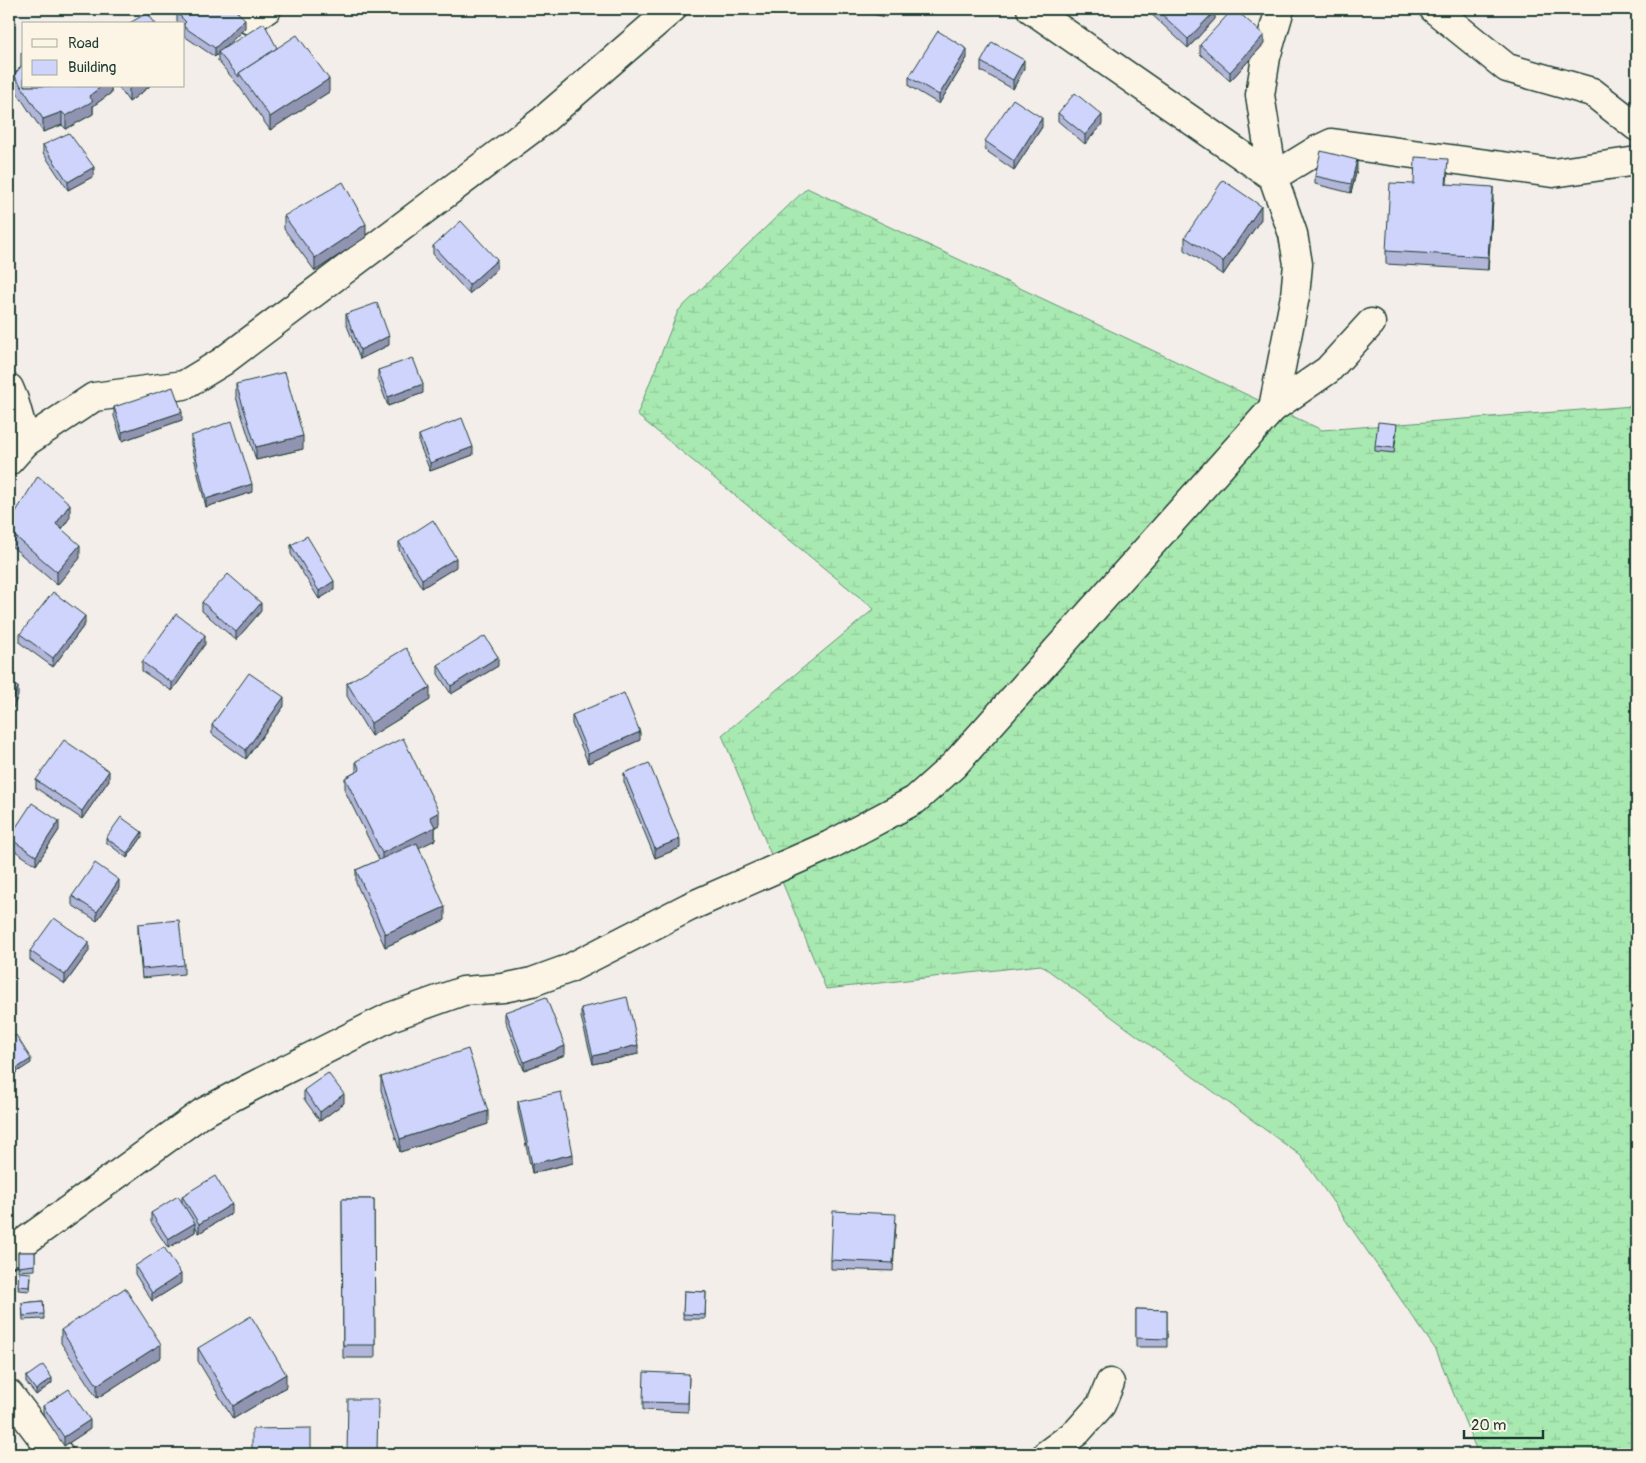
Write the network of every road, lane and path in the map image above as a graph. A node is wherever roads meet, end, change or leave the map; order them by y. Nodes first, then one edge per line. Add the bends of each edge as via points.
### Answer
1 (672, 9) edge
2 (1031, 9) edge
3 (1280, 9) edge
4 (1434, 9) edge
5 (1637, 127) edge
6 (1637, 161) edge
7 (1273, 177) junction
8 (1372, 323) dead end
9 (9, 388) edge
10 (1273, 408) junction
11 (18, 452) edge
12 (9, 1253) edge
13 (1110, 1383) dead end
14 (9, 1394) edge
15 (60, 1454) edge
16 (1047, 1454) edge

1 - 11 street via 541,122 222,362 184,385 94,397
2 - 7 street
3 - 7 street via 1266,57 1260,95
4 - 5 street via 1507,68 1592,92
6 - 7 street via 1553,173 1332,143
7 - 10 street via 1293,234 1298,264 1295,296
8 - 10 street via 1328,370
9 - 11 street via 14,400
10 - 12 street via 954,765 915,800 830,845 689,907 568,969 532,982 463,991 390,1017 202,1113
13 - 16 street via 1101,1405 1077,1432
14 - 15 street via 43,1439

